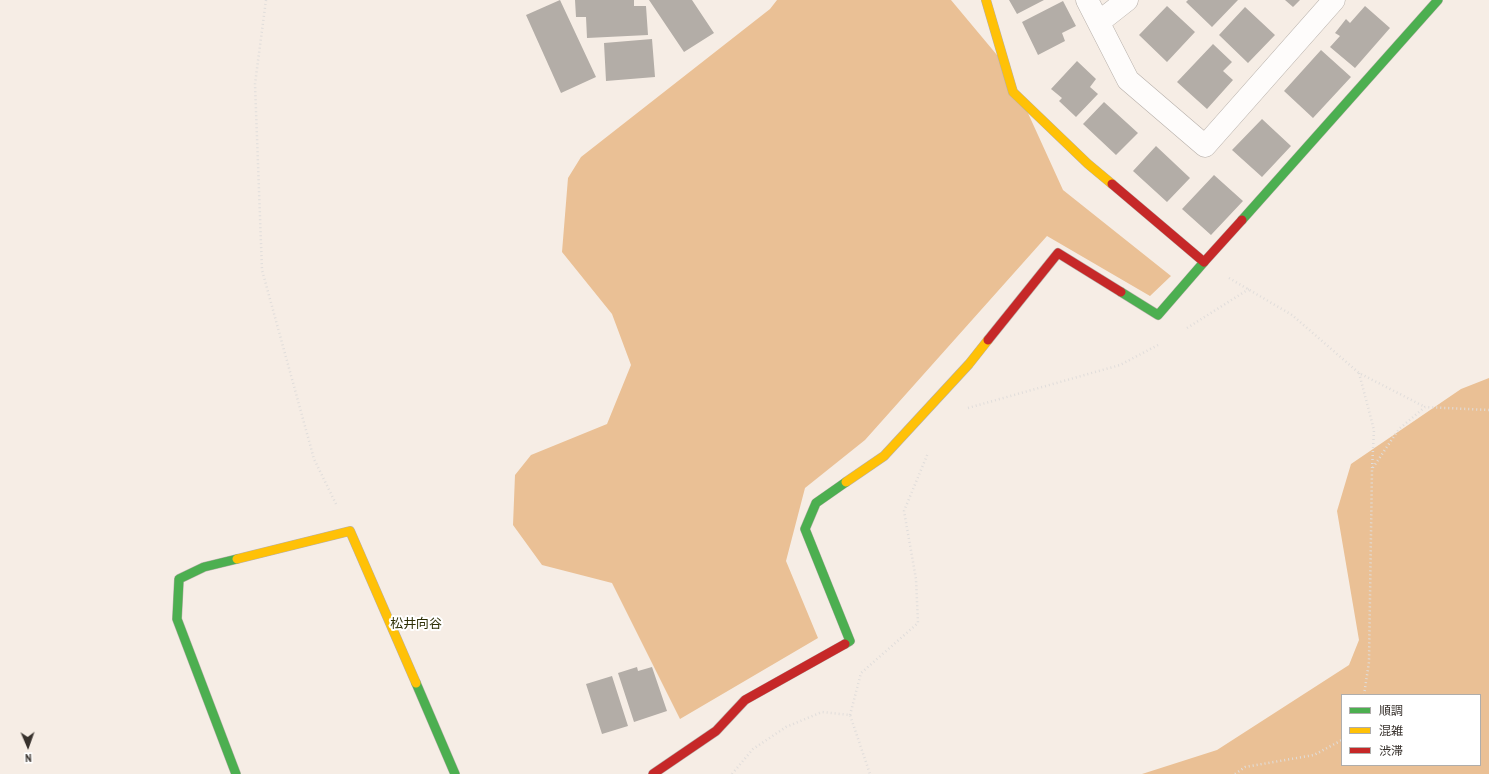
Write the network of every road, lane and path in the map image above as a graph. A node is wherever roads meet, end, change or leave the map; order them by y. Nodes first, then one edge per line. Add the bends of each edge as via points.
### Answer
1 (266, 0) edge
2 (986, 0) edge
3 (1087, 0) edge
4 (1127, 0) edge
5 (1334, 0) edge
6 (1438, 0) edge
7 (1098, 22) junction
8 (1204, 262) junction
9 (1249, 289) junction
10 (1180, 332) dead end
11 (1160, 343) dead end
12 (1359, 373) junction
13 (1425, 407) junction
14 (964, 409) dead end
15 (1489, 410) edge
16 (930, 448) dead end
17 (1372, 469) junction
18 (350, 532) junction
19 (1364, 694) edge
20 (850, 715) junction
21 (1341, 741) edge
22 (236, 774) edge
23 (455, 774) edge
24 (653, 774) edge
25 (732, 774) edge
26 (870, 774) edge
27 (1235, 774) edge

1 - 18 path via 255,84 262,270 314,460
2 - 8 street via 1013,92 1088,164
3 - 7 street
4 - 7 street
5 - 7 street via 1205,146 1128,80
6 - 8 street
8 - 9 path
8 - 24 street via 1158,314 1058,252 969,364 884,456 816,503 805,530 850,641 745,700 716,731
9 - 10 path
9 - 12 path via 1292,315
11 - 14 path via 1120,365
12 - 13 path
12 - 17 path via 1374,430
13 - 15 path
13 - 17 path via 1399,429
16 - 20 path via 904,511 916,579 918,623 861,673
17 - 19 path via 1369,662
18 - 22 street via 204,566 179,579 177,619
18 - 23 street
20 - 25 path via 822,712 786,727 753,749
20 - 26 path
21 - 27 path via 1314,755 1245,767

